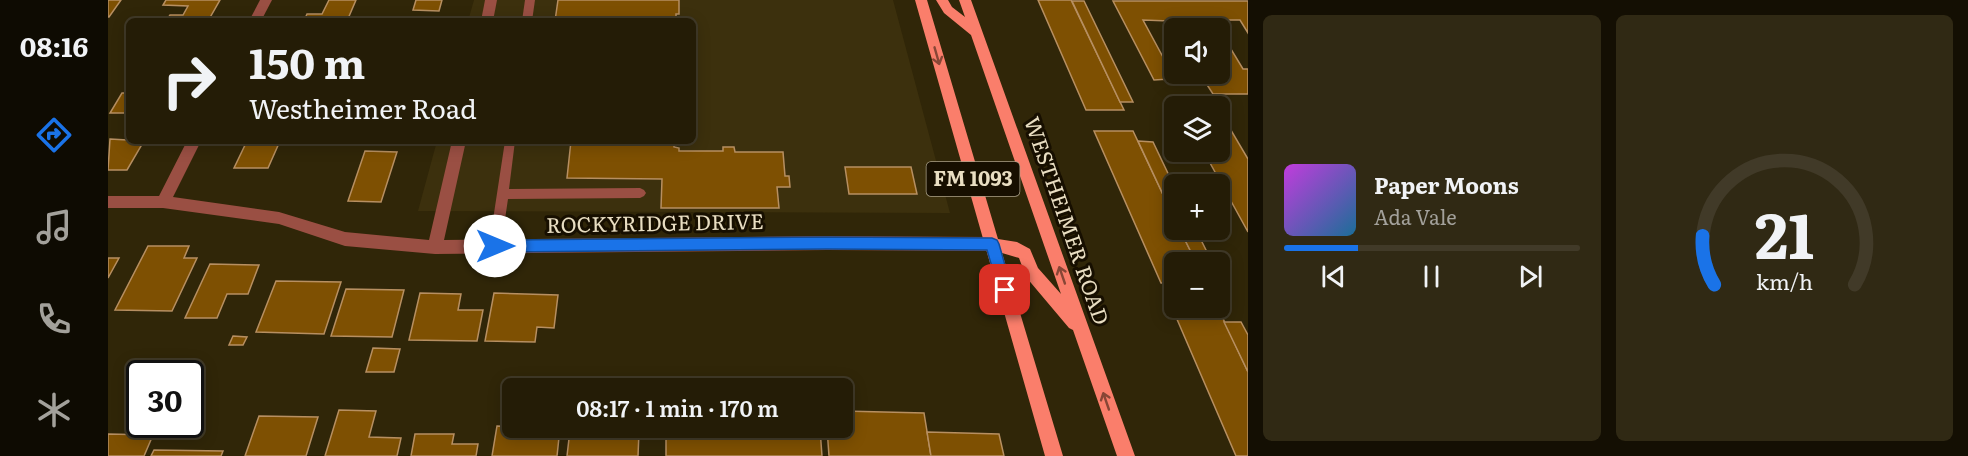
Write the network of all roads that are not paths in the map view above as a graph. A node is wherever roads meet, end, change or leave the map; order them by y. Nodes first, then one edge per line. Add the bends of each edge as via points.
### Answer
1 (266, 0) edge
2 (491, 0) edge
3 (530, 0) edge
4 (921, 0) edge
5 (942, 0) edge
6 (965, 0) edge
7 (257, 18) edge
8 (488, 18) edge
9 (527, 18) edge
10 (976, 32) junction
11 (192, 144) edge
12 (458, 144) edge
13 (510, 144) edge
14 (640, 193) dead end
15 (502, 194) junction
16 (108, 202) edge
17 (163, 202) junction
18 (992, 244) junction
19 (495, 246) junction
20 (435, 247) junction
21 (1081, 330) junction
22 (1054, 456) edge
23 (1126, 456) edge

1 - 7 street
2 - 8 street
3 - 9 lane
4 -> 18 main road, FM 1093
5 - 10 main road via 948,10
6 - 10 main road, WESTHEIMER ROAD / FM 1093
21 -> 10 main road, WESTHEIMER ROAD / FM 1093
11 - 17 street
12 - 20 street
13 - 15 lane
14 - 15 lane
15 - 19 lane
16 - 17 street, ROCKYRIDGE DRIVE
17 - 20 street, ROCKYRIDGE DRIVE via 279,218 345,239
18 - 19 street, ROCKYRIDGE DRIVE
18 - 21 main road via 1024,254 1032,272
18 - 22 main road, FM 1093
19 - 20 street, ROCKYRIDGE DRIVE
23 -> 21 main road, WESTHEIMER ROAD / FM 1093

